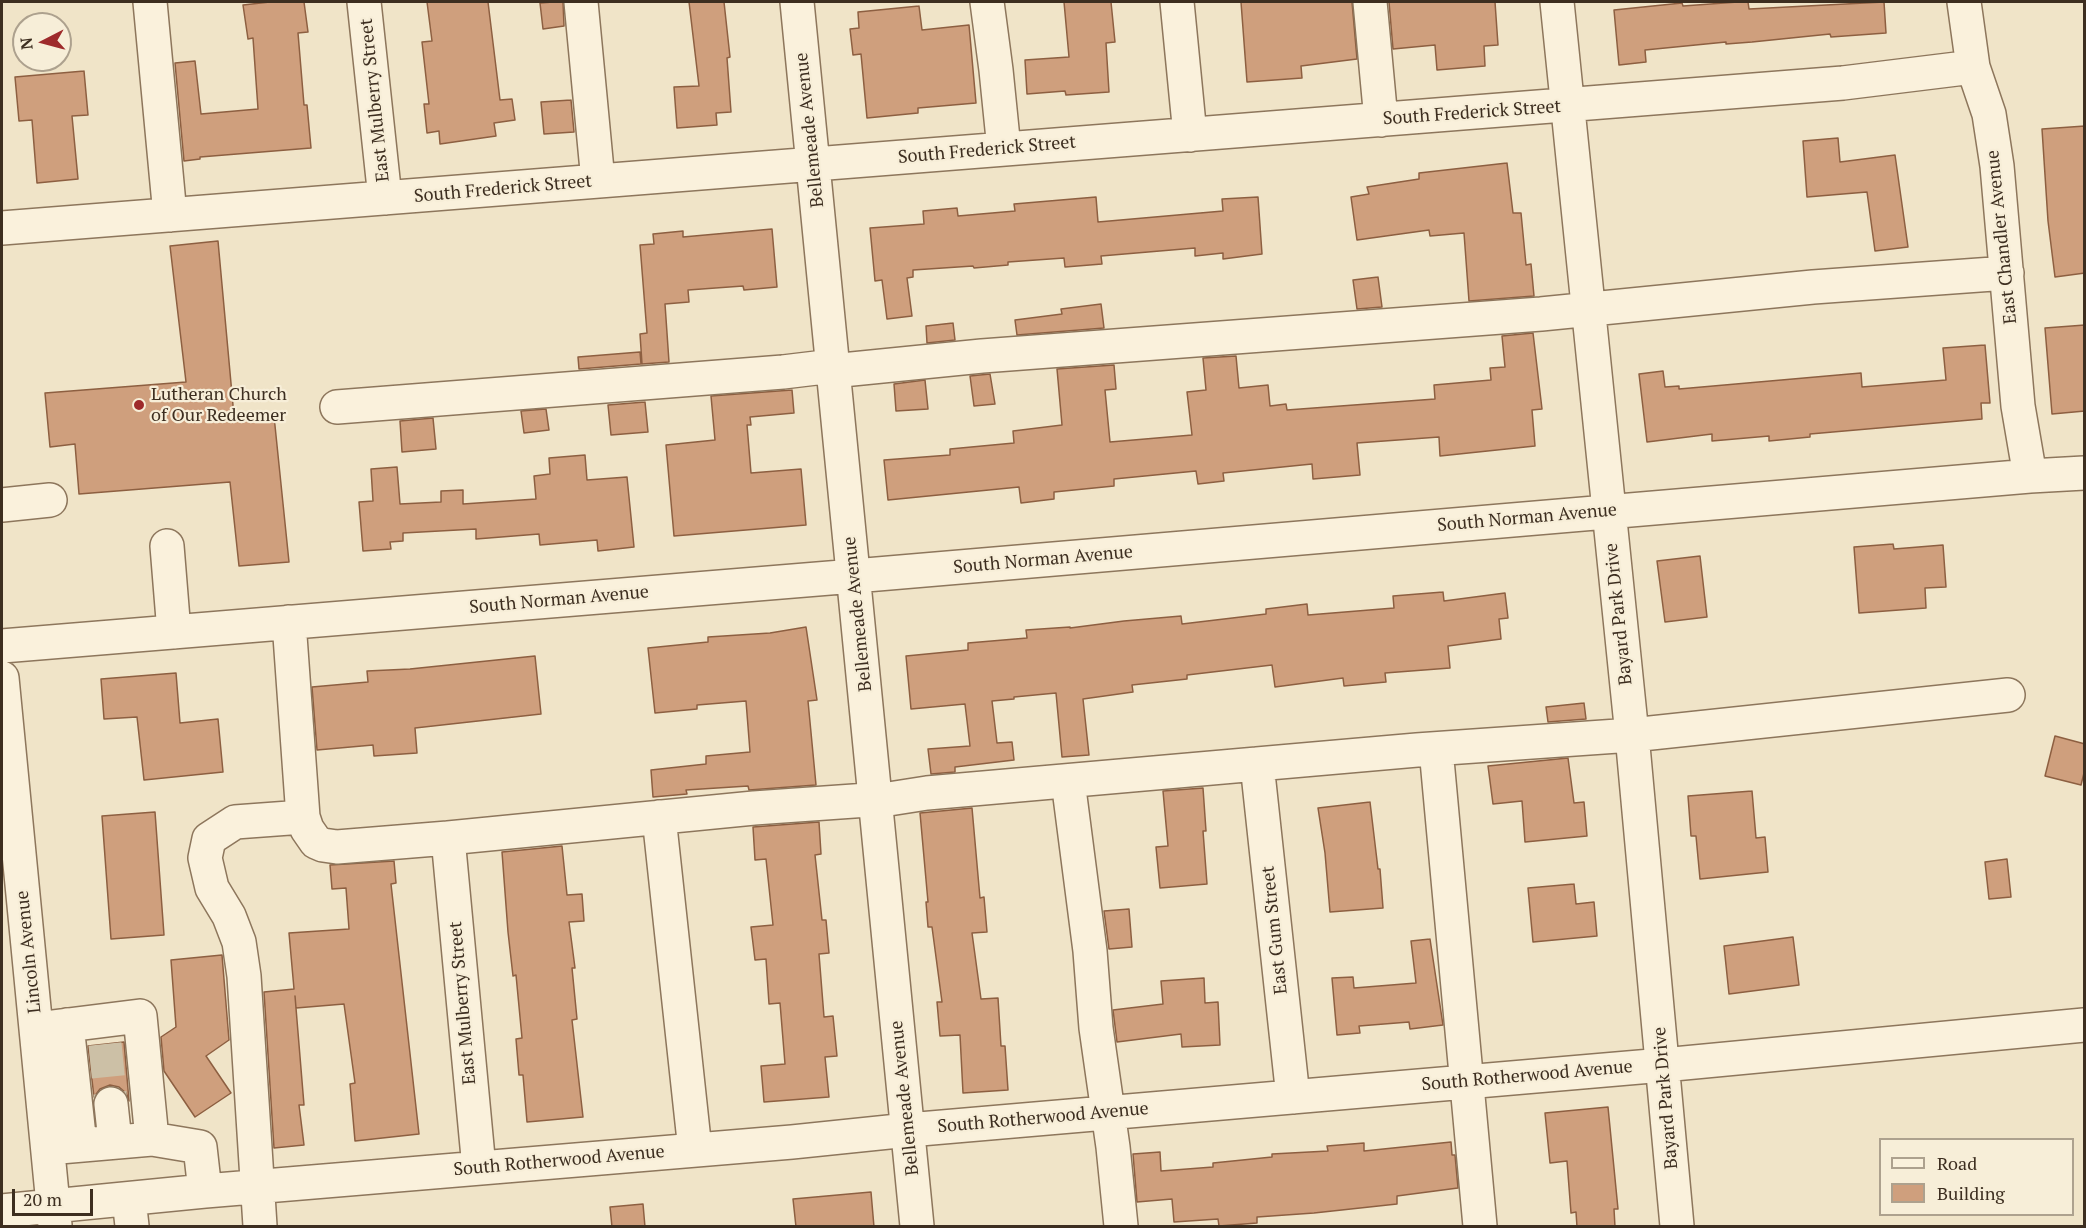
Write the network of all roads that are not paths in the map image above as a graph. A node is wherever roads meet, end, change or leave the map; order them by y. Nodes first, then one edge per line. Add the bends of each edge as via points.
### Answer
1 (150, 2) edge
2 (364, 2) edge
3 (581, 2) edge
4 (798, 2) edge
5 (987, 2) edge
6 (1177, 2) edge
7 (1370, 2) edge
8 (1557, 2) edge
9 (1964, 2) edge
10 (1973, 67) junction
11 (1566, 106) junction
12 (1381, 120) junction
13 (1190, 135) junction
14 (1004, 149) junction
15 (814, 164) junction
16 (598, 181) junction
17 (385, 198) junction
18 (170, 215) junction
19 (2, 228) edge
20 (2007, 273) junction
21 (1588, 309) junction
22 (833, 366) junction
23 (336, 407) dead end
24 (2085, 473) edge
25 (2030, 476) junction
26 (50, 500) dead end
27 (2, 505) edge
28 (1608, 511) junction
29 (167, 546) dead end
30 (854, 576) junction
31 (290, 622) junction
32 (174, 632) junction
33 (2, 646) edge
34 (2, 678) edge
35 (2008, 695) dead end
36 (1632, 735) junction
37 (1436, 749) junction
38 (1257, 764) junction
39 (1068, 781) junction
40 (876, 801) junction
41 (9, 812) edge
42 (303, 817) junction
43 (659, 817) junction
44 (448, 838) junction
45 (2085, 1025) edge
46 (52, 1027) junction
47 (1663, 1065) junction
48 (1466, 1082) junction
49 (1293, 1097) junction
50 (111, 1104) tunnel mouth
51 (1108, 1113) junction
52 (908, 1130) junction
53 (152, 1139) junction
54 (115, 1141) junction
55 (80, 1145) junction
56 (48, 1149) junction
57 (695, 1150) junction
58 (478, 1168) junction
59 (258, 1187) junction
60 (205, 1191) junction
61 (2, 1210) edge
62 (130, 1213) edge
63 (54, 1216) edge
64 (260, 1227) edge
65 (917, 1227) edge
66 (1121, 1227) edge
67 (1480, 1227) edge
68 (1677, 1227) edge

1 - 18 street
2 - 17 street, East Mulberry Street
3 - 16 street
4 - 15 street, Bellemeade Avenue
5 - 14 street
6 - 13 street
7 - 12 street
8 - 11 street, Bayard Park Drive
9 - 10 street, East Chandler Avenue
10 - 11 street, South Frederick Street via 1843,83
10 - 20 street, East Chandler Avenue via 1989,114
11 - 12 street, South Frederick Street
11 - 21 street, Bayard Park Drive
12 - 13 street, South Frederick Street
13 - 14 street, South Frederick Street
14 - 15 street, South Frederick Street
15 - 16 street, South Frederick Street
15 - 22 street, Bellemeade Avenue
16 - 17 street, South Frederick Street
17 - 18 street, South Frederick Street
18 - 19 street, South Frederick Street
20 - 21 street
20 - 25 street, East Chandler Avenue via 2018,406
21 - 22 street via 842,370
21 - 28 street, Bayard Park Drive
22 - 23 street
22 - 30 street, Bellemeade Avenue
24 - 25 street, South Norman Avenue
25 - 28 street, South Norman Avenue
26 - 27 street
28 - 30 street, South Norman Avenue
28 - 36 street, Bayard Park Drive
29 - 32 street
30 - 31 street, South Norman Avenue
30 - 40 street, Bellemeade Avenue
31 - 32 street, South Norman Avenue
31 - 42 street
32 - 33 street, South Norman Avenue
34 - 41 street, Lincoln Avenue
35 - 36 street
36 - 37 street
36 - 47 street, Bayard Park Drive
37 - 38 street
37 - 48 street
38 - 39 street
38 - 49 street, East Gum Street
39 - 40 street
39 - 51 street
40 - 43 street
40 - 52 street, Bellemeade Avenue
41 - 46 street, Lincoln Avenue
42 - 44 street via 316,842 323,845
42 - 59 street via 235,822 209,839 205,858 212,888 229,916 238,942 244,975
43 - 44 street
43 - 57 street
44 - 58 street, East Mulberry Street
45 - 47 street, South Rotherwood Avenue
46 - 53 street via 104,1032 140,1016
46 - 55 street
46 - 56 street, Lincoln Avenue
47 - 48 street, South Rotherwood Avenue
47 - 68 street, Bayard Park Drive
48 - 49 street, South Rotherwood Avenue
48 - 67 street
49 - 51 street, South Rotherwood Avenue
50 - 54 street
51 - 52 street, South Rotherwood Avenue
51 - 66 street
52 - 57 street, South Rotherwood Avenue
52 - 65 street, Bellemeade Avenue
53 - 54 street
53 - 60 street via 200,1147
54 - 55 street
55 - 56 street
56 - 63 street, Lincoln Avenue
57 - 58 street, South Rotherwood Avenue
58 - 59 street, South Rotherwood Avenue
59 - 60 street, South Rotherwood Avenue
59 - 64 street
60 - 62 street, South Rotherwood Avenue
61 - 63 street, South Rotherwood Avenue
62 - 63 street, South Rotherwood Avenue

